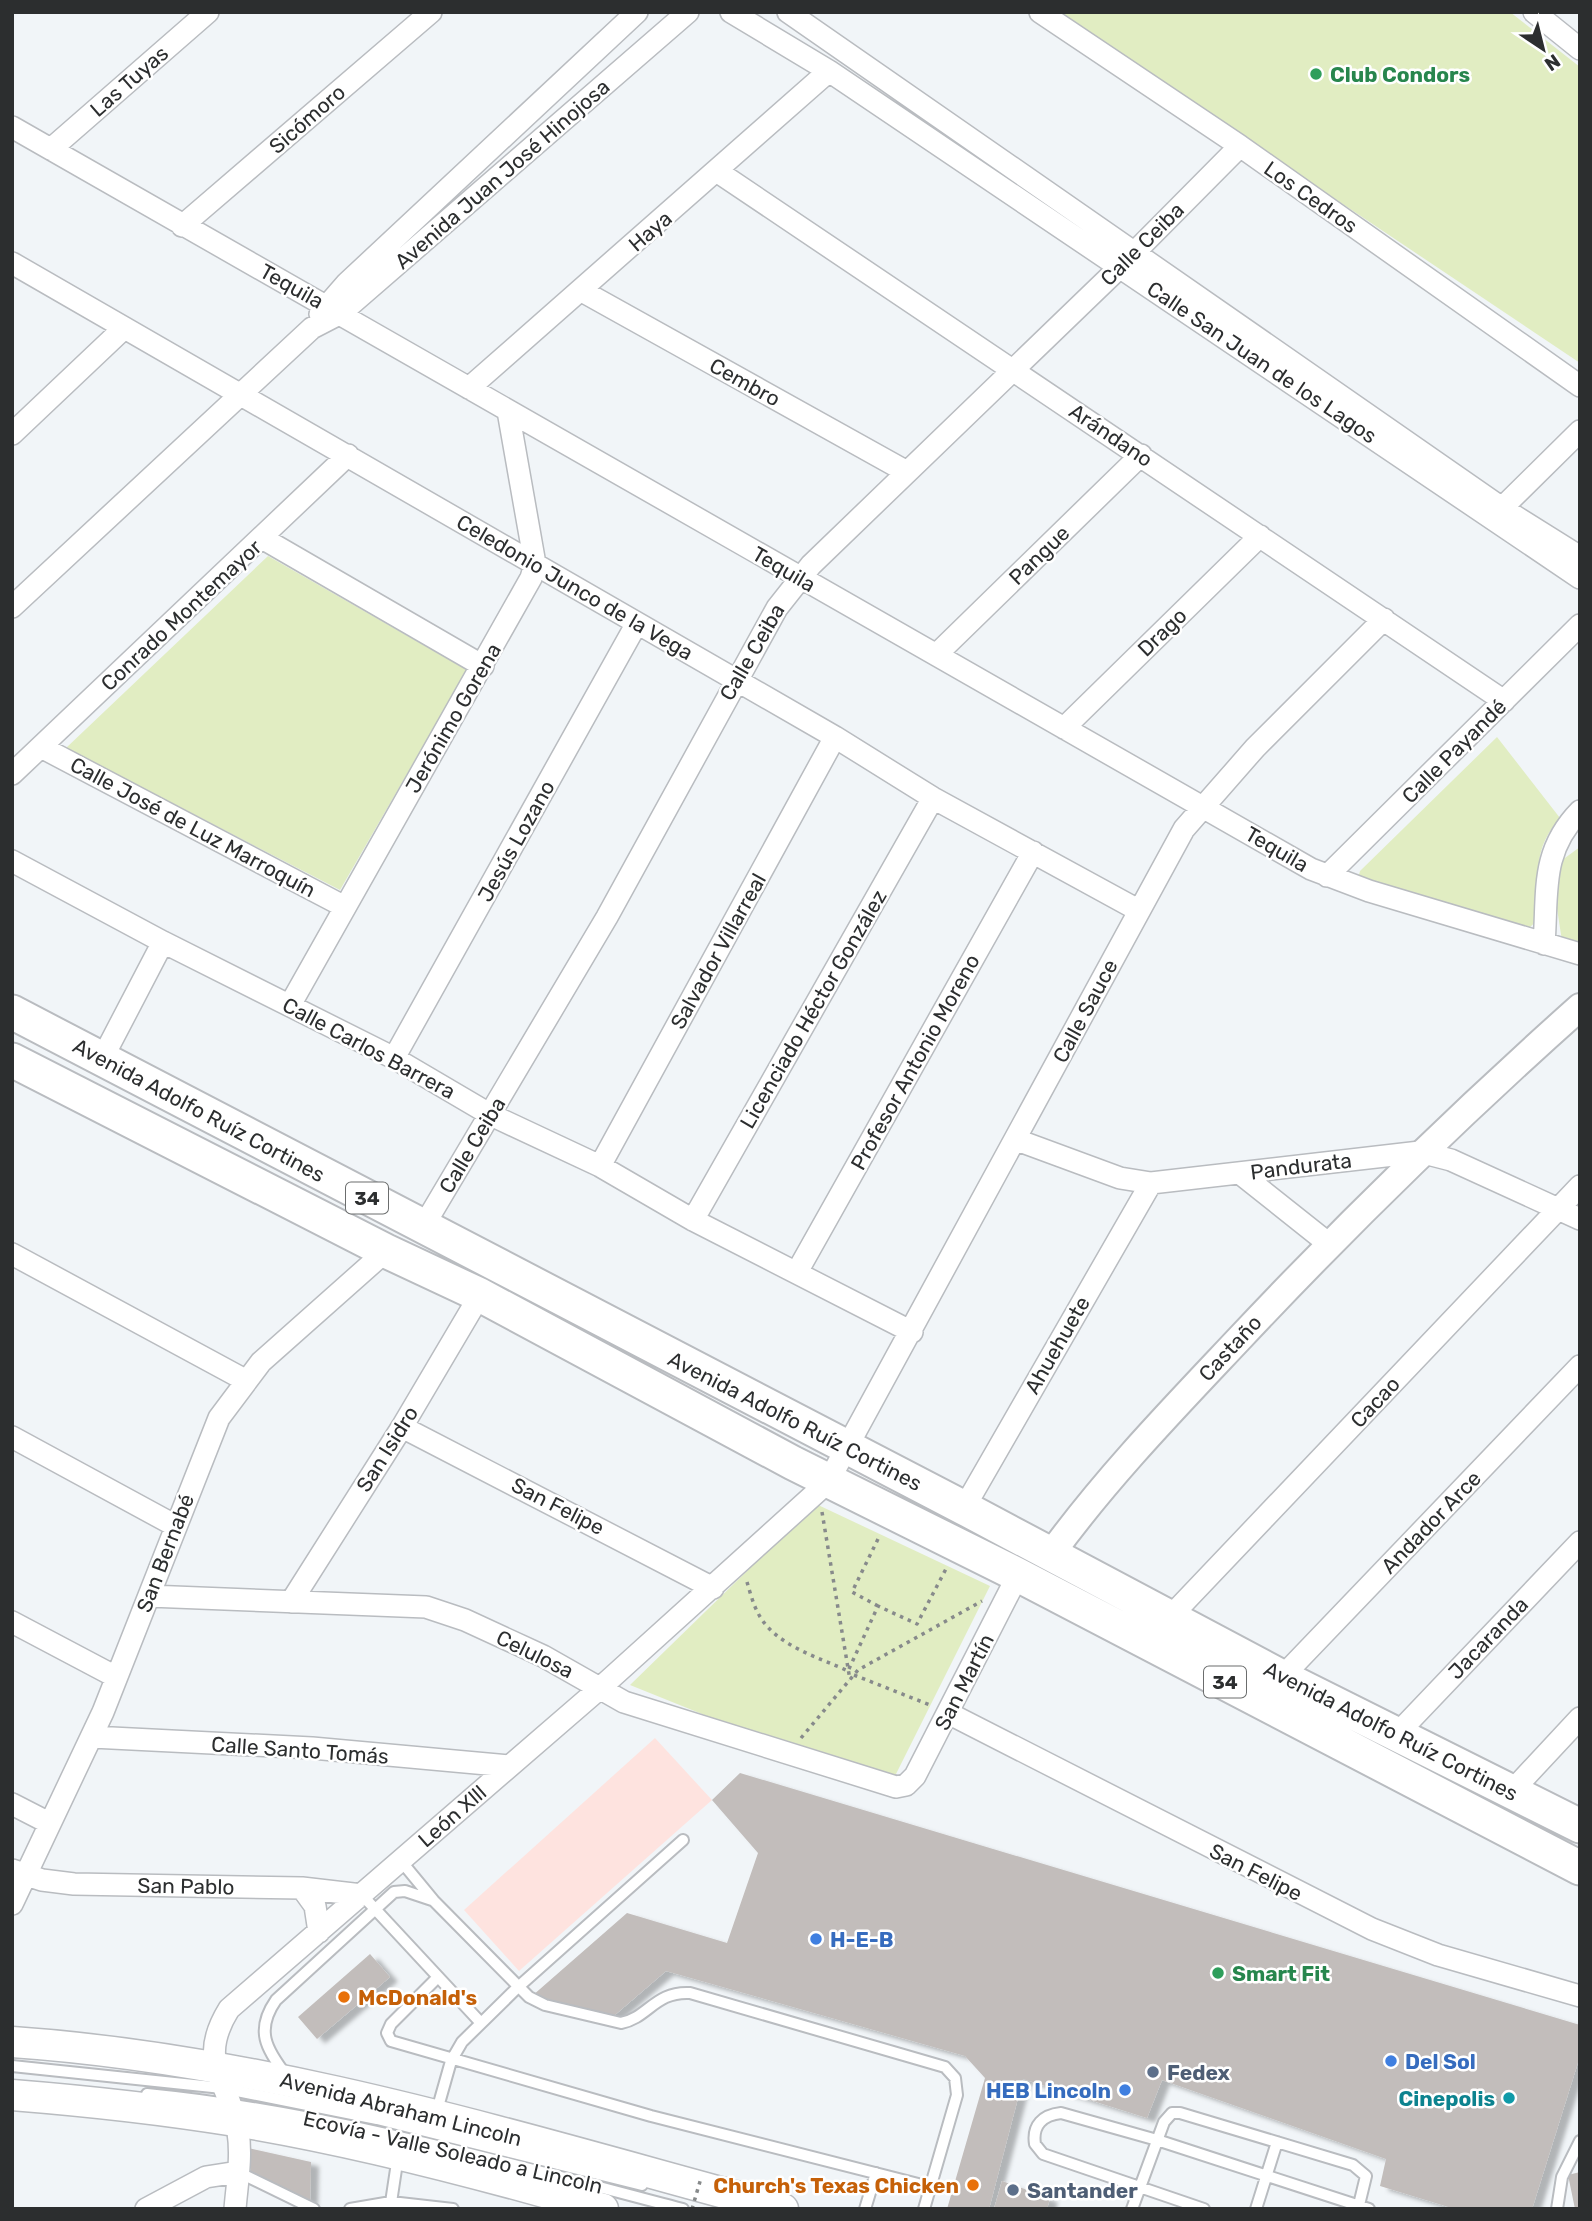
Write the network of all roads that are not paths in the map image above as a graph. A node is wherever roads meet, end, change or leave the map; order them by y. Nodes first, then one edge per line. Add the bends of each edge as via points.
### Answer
1 (208, 12) edge
2 (431, 12) edge
3 (637, 12) edge
4 (688, 12) edge
5 (731, 12) edge
6 (789, 12) edge
7 (1040, 12) edge
8 (1534, 12) edge
9 (1580, 49) edge
10 (829, 71) junction
11 (12, 127) edge
12 (1240, 146) junction
13 (51, 149) junction
14 (718, 172) junction
15 (182, 226) junction
16 (1128, 259) junction
17 (16, 269) edge
18 (582, 291) junction
19 (333, 309) junction
20 (124, 328) junction
21 (1014, 369) junction
22 (1580, 386) edge
23 (469, 388) junction
24 (240, 394) junction
25 (508, 411) junction
26 (1580, 431) edge
27 (12, 434) edge
28 (348, 455) junction
29 (1141, 456) junction
30 (907, 472) junction
31 (1502, 508) junction
32 (1260, 536) junction
33 (262, 538) junction
34 (1580, 557) edge
35 (536, 564) junction
36 (799, 577) junction
37 (1580, 578) edge
38 (12, 607) edge
39 (1384, 619) junction
40 (637, 624) junction
41 (1580, 625) edge
42 (937, 654) junction
43 (483, 666) junction
44 (735, 681) junction
45 (1504, 701) junction
46 (1063, 728) junction
47 (835, 737) junction
48 (41, 747) junction
49 (12, 774) edge
50 (933, 798) junction
51 (1202, 806) junction
52 (1580, 811) edge
53 (1033, 852) junction
54 (12, 861) edge
55 (1327, 876) junction
56 (345, 906) junction
57 (1138, 910) junction
58 (163, 942) junction
59 (1544, 944) junction
60 (1580, 954) edge
61 (290, 1005) junction
62 (1580, 1007) edge
63 (12, 1012) edge
64 (394, 1058) junction
65 (102, 1059) junction
66 (12, 1060) edge
67 (491, 1115) junction
68 (1017, 1140) junction
69 (1420, 1152) junction
70 (600, 1166) junction
71 (1241, 1174) junction
72 (1151, 1184) junction
73 (1580, 1186) edge
74 (1556, 1209) junction
75 (1580, 1219) edge
76 (693, 1220) junction
77 (423, 1227) junction
78 (1329, 1244) junction
79 (386, 1251) junction
80 (12, 1254) edge
81 (797, 1272) junction
82 (480, 1295) junction
83 (912, 1332) junction
84 (1580, 1366) edge
85 (245, 1380) junction
86 (402, 1427) junction
87 (12, 1437) edge
88 (848, 1448) junction
89 (825, 1494) junction
90 (964, 1508) junction
91 (174, 1525) junction
92 (1580, 1542) edge
93 (1051, 1554) junction
94 (1018, 1575) junction
95 (713, 1588) junction
96 (149, 1596) junction
97 (291, 1602) junction
98 (1170, 1617) junction
99 (12, 1622) edge
100 (116, 1677) junction
101 (1282, 1677) junction
102 (599, 1689) junction
103 (939, 1709) junction
104 (1580, 1718) edge
105 (1396, 1735) junction
106 (92, 1737) junction
107 (509, 1766) junction
108 (906, 1785) joint
109 (1512, 1791) junction
110 (12, 1804) edge
111 (49, 1823) junction
112 (1580, 1826) edge
113 (684, 1840) dead end
114 (401, 1861) junction
115 (1580, 1868) edge
116 (20, 1872) edge
117 (302, 1888) junction
118 (434, 1901) junction
119 (368, 1902) junction
120 (12, 1904) edge
121 (319, 1932) junction
122 (438, 1977) junction
123 (517, 1988) junction
124 (1580, 1996) edge
125 (481, 2023) junction
126 (12, 2042) edge
127 (451, 2061) junction
128 (12, 2066) edge
129 (290, 2080) junction
130 (134, 2092) dead end
131 (225, 2094) junction
132 (12, 2095) edge
133 (436, 2114) junction
134 (1157, 2140) junction
135 (1580, 2141) edge
136 (1277, 2142) junction
137 (398, 2156) junction
138 (238, 2172) junction
139 (876, 2173) junction
140 (1267, 2175) junction
141 (1140, 2185) junction
142 (930, 2187) junction
143 (661, 2190) dead end
144 (687, 2196) dead end
145 (390, 2206) edge
146 (1362, 2208) edge
147 (146, 2209) edge
148 (235, 2209) edge
149 (314, 2209) edge
150 (351, 2209) edge
151 (453, 2209) edge
152 (603, 2209) edge
153 (683, 2209) edge
154 (741, 2209) edge
155 (783, 2209) edge
156 (865, 2209) edge
157 (924, 2209) edge
158 (1132, 2209) edge
159 (1204, 2209) edge
160 (1256, 2209) edge
161 (1557, 2209) edge

1 - 13 street, Las Tuyas
2 - 15 street, Sicómoro
3 - 19 street, Avenida Juan José Hinojosa
4 - 19 street, Avenida Juan José Hinojosa
5 - 10 street, Calle San Juan de los Lagos
6 - 16 street, Calle San Juan de los Lagos
7 - 12 street, Los Cedros
8 - 9 street
10 - 14 street, Haya
10 - 16 street, Calle San Juan de los Lagos
11 - 13 street, Tequila
12 - 16 street, Calle Ceiba
12 - 22 street, Los Cedros
13 - 15 street, Tequila
14 - 18 street, Haya
14 - 21 street, Arándano
15 - 19 street, Tequila
16 - 21 street, Calle Ceiba
16 - 31 street, Calle San Juan de los Lagos
16 - 37 street, Calle San Juan de los Lagos
17 - 20 street, Celedonio Junco de la Vega
18 - 23 street, Haya
18 - 30 street, Cembro
19 - 23 street, Tequila
19 - 24 street, Avenida Juan José Hinojosa
20 - 24 street, Celedonio Junco de la Vega
20 - 27 street
21 - 29 street, Arándano
21 - 30 street, Calle Ceiba
23 - 25 street, Tequila
24 - 28 street, Celedonio Junco de la Vega
24 - 38 street, Avenida Juan José Hinojosa
25 - 35 street
25 - 36 street, Tequila
26 - 31 street
28 - 33 street, Conrado Montemayor
28 - 35 street, Celedonio Junco de la Vega
29 - 32 street, Arándano
29 - 42 street, Pangue
30 - 36 street, Calle Ceiba
31 - 34 street, Calle San Juan de los Lagos
32 - 39 street, Arándano
32 - 46 street, Drago
33 - 43 street
33 - 48 street, Conrado Montemayor
35 - 40 street, Celedonio Junco de la Vega
35 - 43 street, Jerónimo Gorena
36 - 42 street, Tequila
36 - 44 street, Calle Ceiba
39 - 45 street, Arándano
39 - 51 street, Calle Sauce
40 - 44 street, Celedonio Junco de la Vega
40 - 64 street, Jesús Lozano
41 - 45 street, Calle Payandé
42 - 46 street, Tequila
43 - 56 street, Jerónimo Gorena
44 - 47 street, Celedonio Junco de la Vega
44 - 67 street, Calle Ceiba via 607,917
45 - 55 street, Calle Payandé
46 - 51 street, Tequila
47 - 50 street, Celedonio Junco de la Vega
47 - 70 street, Salvador Villarreal
48 - 49 street, Conrado Montemayor
48 - 56 street, Calle José de Luz Marroquín
50 - 53 street, Celedonio Junco de la Vega
50 - 76 street, Licenciado Héctor González
51 - 55 street, Tequila
51 - 57 street, Calle Sauce
52 - 59 street via 1563,829 1551,853
53 - 57 street, Celedonio Junco de la Vega
53 - 81 street, Profesor Antonio Moreno
54 - 58 street, Calle Carlos Barrera
55 - 59 street, Tequila
56 - 61 street, Jerónimo Gorena
57 - 68 street, Calle Sauce
58 - 61 street, Calle Carlos Barrera
58 - 65 street
59 - 60 street, Tequila
61 - 64 street, Calle Carlos Barrera
62 - 69 street, Castaño
63 - 65 main road, Avenida Adolfo Ruíz Cortines / 34
64 - 67 street, Calle Carlos Barrera
65 - 77 main road, Avenida Adolfo Ruíz Cortines / 34
66 - 79 main road, Avenida Adolfo Ruíz Cortines / 34
67 - 70 street, Calle Carlos Barrera
67 - 77 street, Calle Ceiba
68 - 72 street, Pandurata via 1120,1178
68 - 83 street, Calle Sauce
69 - 71 street, Pandurata
69 - 74 street, Pandurata via 1451,1160
69 - 78 street, Castaño
70 - 76 street, Calle Carlos Barrera
71 - 72 street, Pandurata
71 - 78 street
72 - 90 street, Ahuehuete
73 - 74 street, Cacao
74 - 75 street, Pandurata
74 - 98 street, Cacao
76 - 81 street, Calle Carlos Barrera
77 - 88 main road, Avenida Adolfo Ruíz Cortines / 34
78 - 93 street, Castaño via 1129,1458
79 - 82 main road, Avenida Adolfo Ruíz Cortines / 34
79 - 85 street, San Bernabé
80 - 85 street
81 - 83 street, Calle Carlos Barrera
82 - 86 street, San Isidro
82 - 89 main road, Avenida Adolfo Ruíz Cortines / 34
83 - 88 street, Calle Sauce
84 - 101 street, Andador Arce
85 - 91 street, San Bernabé via 219,1418
86 - 95 street, San Felipe
86 - 97 street, San Isidro
87 - 91 street
88 - 89 street, Calle Sauce
88 - 90 main road, Avenida Adolfo Ruíz Cortines / 34
89 - 94 main road, Avenida Adolfo Ruíz Cortines / 34
89 - 95 street, León Xlll
90 - 93 main road, Avenida Adolfo Ruíz Cortines / 34
91 - 96 street, San Bernabé
92 - 105 street, Jacaranda
93 - 98 main road, Avenida Adolfo Ruíz Cortines / 34
94 - 103 street, San Martín
94 - 115 main road, Avenida Adolfo Ruíz Cortines / 34
95 - 102 street, León Xlll
96 - 97 street, Celulosa
96 - 100 street, San Bernabé
97 - 102 street, Celulosa via 404,1604 445,1612 542,1656
98 - 101 main road, Avenida Adolfo Ruíz Cortines / 34
99 - 100 street
100 - 106 street, San Bernabé
101 - 105 main road, Avenida Adolfo Ruíz Cortines / 34
102 - 107 street, León Xlll
102 - 108 street, Celulosa via 642,1709 891,1786
103 - 108 street, San Martín via 915,1776
103 - 124 street, San Felipe via 1372,1929 1438,1955
104 - 109 street
105 - 109 main road, Avenida Adolfo Ruíz Cortines / 34
106 - 107 street, Calle Santo Tomás via 312,1748
106 - 111 street, San Bernabé
107 - 114 street, León Xlll
109 - 112 main road, Avenida Adolfo Ruíz Cortines / 34
110 - 111 street
111 - 116 street, San Bernabé
113 - 123 lane
114 - 118 lane
114 - 119 street, León Xlll
116 - 117 street, San Pablo via 74,1884
116 - 120 street, San Bernabé
117 - 119 street, San Pablo
117 - 121 street via 315,1906
118 - 119 lane via 399,1891
118 - 123 lane
119 - 121 street, León Xlll
119 - 122 lane
119 - 129 lane via 270,2009 264,2043
121 - 131 street, León Xlll via 229,2009 214,2039
122 - 125 lane
122 - 127 lane via 387,2033 394,2043
123 - 125 lane
123 - 142 lane via 545,2005 621,2023 671,1993 690,1993 945,2067 955,2078 957,2095
125 - 127 lane
126 - 131 main road, Avenida Abraham Lincoln via 71,2046
127 - 133 lane
127 - 139 lane
128 - 131 lane
129 - 131 main road, Avenida Abraham Lincoln
129 - 133 main road, Avenida Abraham Lincoln
130 - 131 lane, Ecovía - Valle Soleado a Lincoln
131 - 132 main road
131 - 137 main road
131 - 138 street, León Xlll via 239,2140
131 - 143 lane via 377,2119
131 - 153 lane, Ecovía - Valle Soleado a Lincoln
133 - 155 main road, Avenida Abraham Lincoln
134 - 136 lane via 1168,2116 1180,2113
134 - 140 lane
134 - 141 lane
134 - 141 lane via 1061,2113 1042,2119 1034,2133 1043,2154
135 - 161 lane via 1562,2177
136 - 140 lane
136 - 146 lane via 1362,2170 1366,2185
137 - 145 lane
137 - 152 main road
138 - 147 street via 206,2178
138 - 148 street, León Xlll
138 - 149 lane
139 - 142 lane
139 - 156 lane
140 - 146 lane
140 - 160 lane
141 - 158 lane
141 - 159 lane
142 - 157 lane
144 - 154 lane
145 - 150 lane
145 - 151 lane

